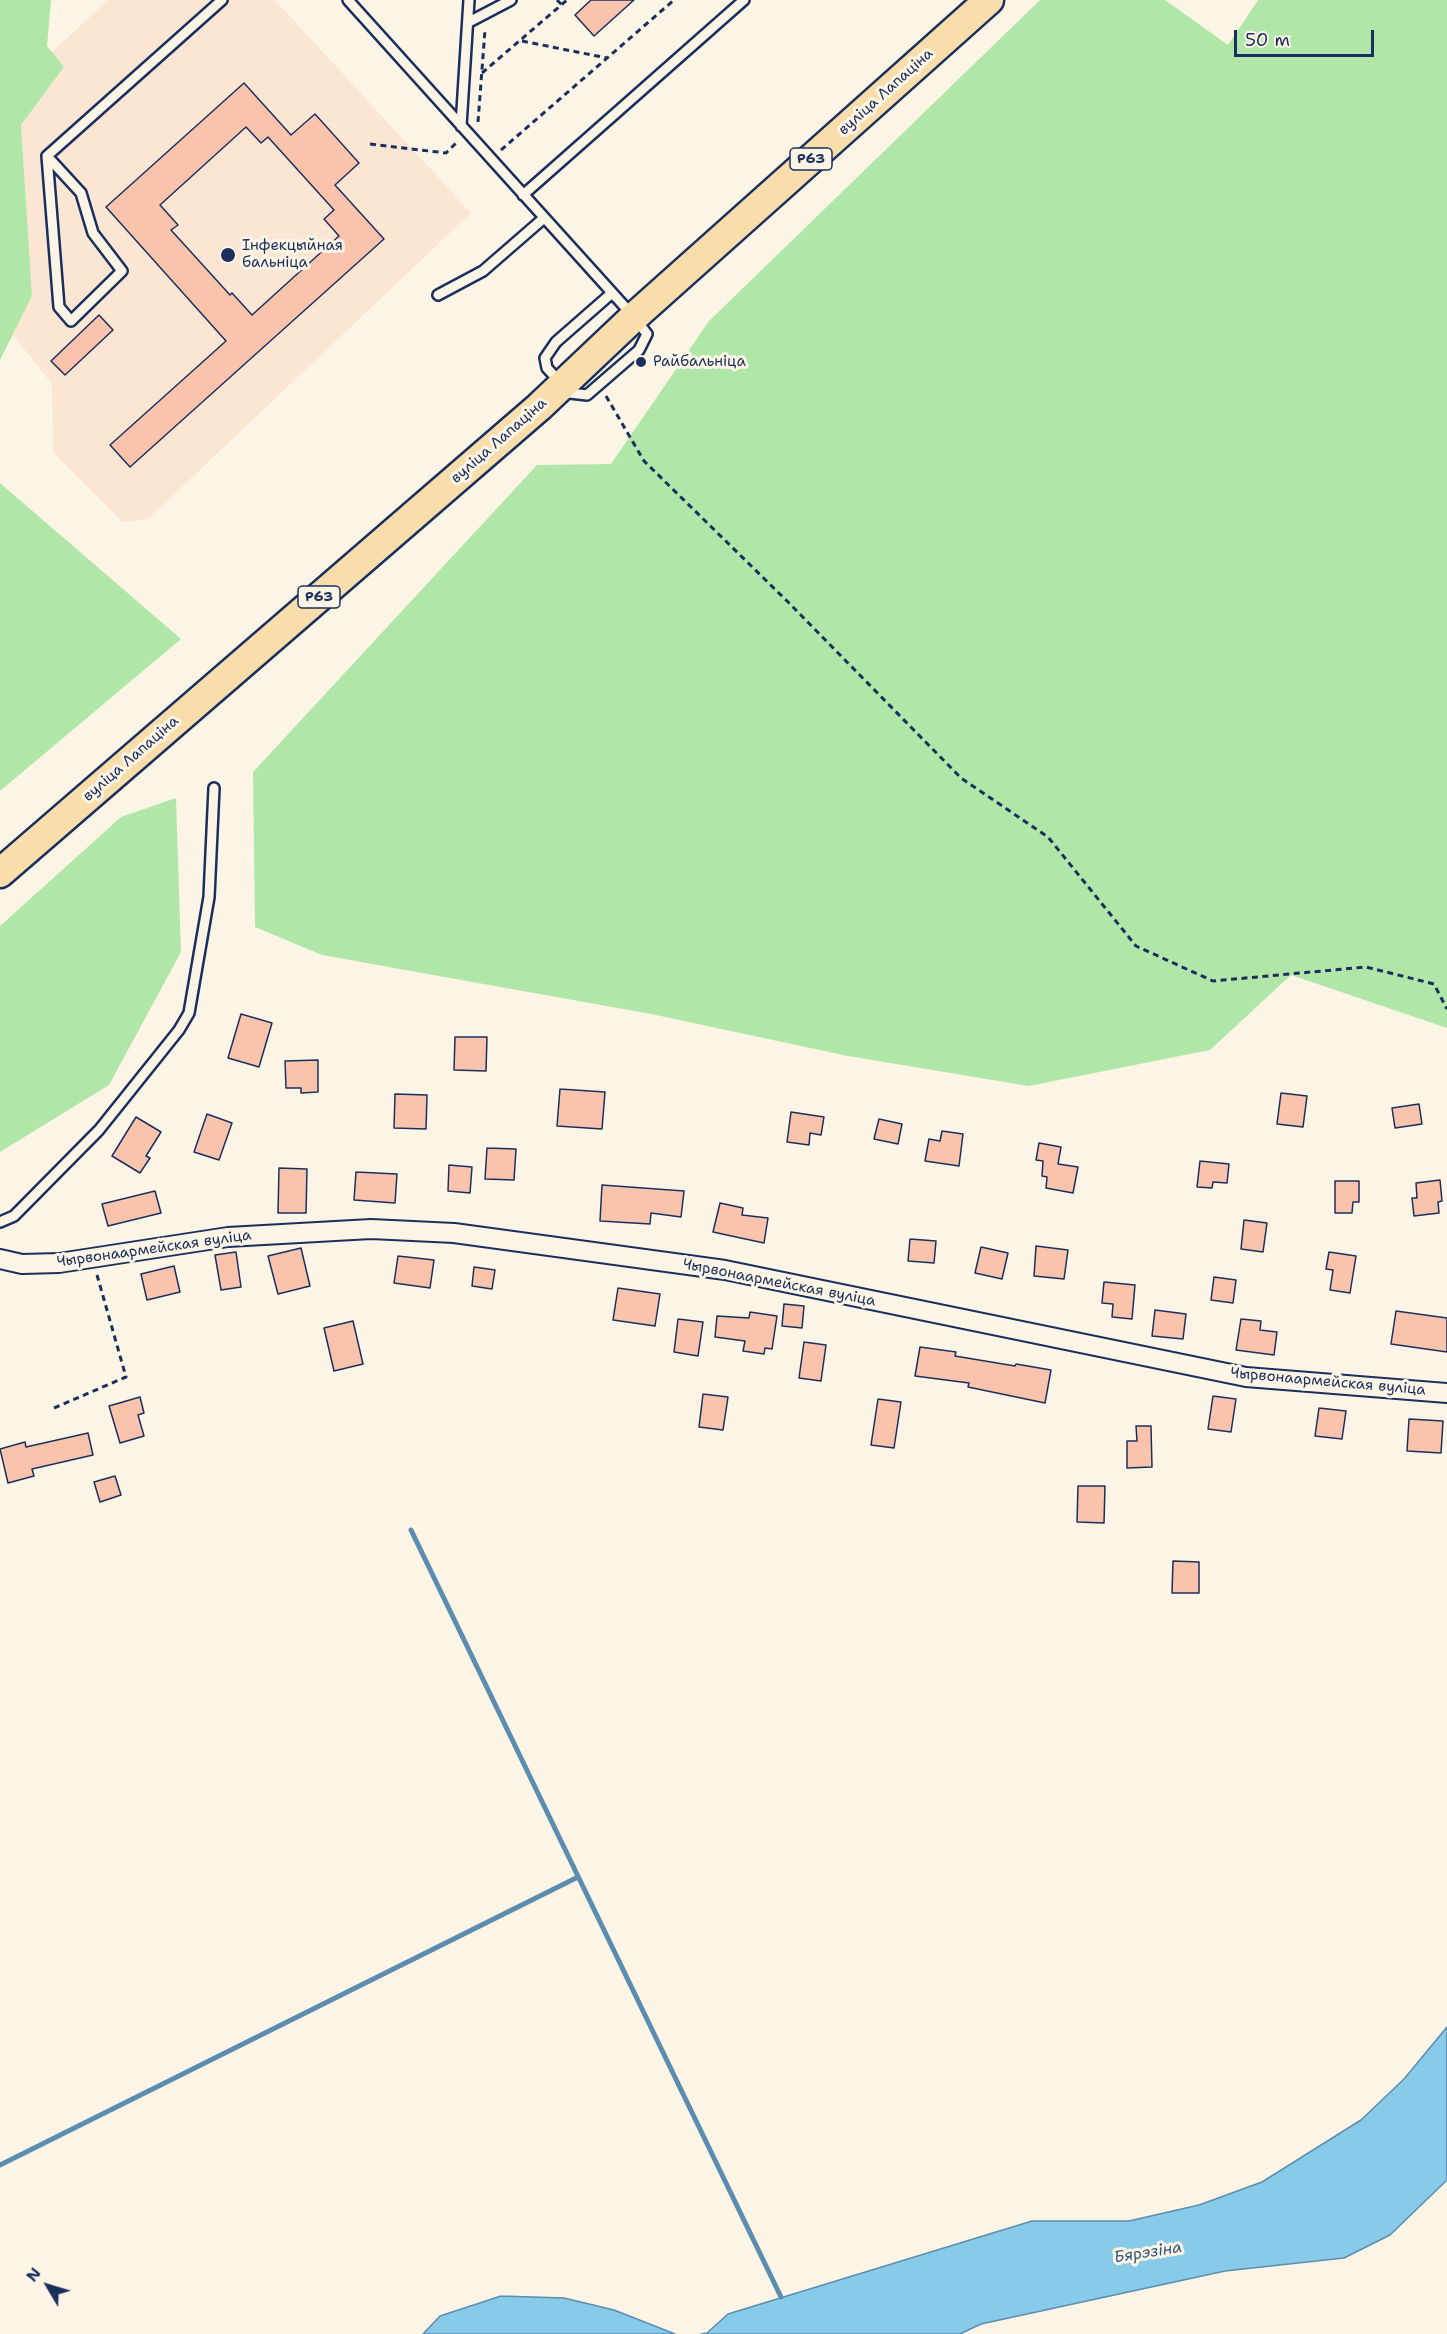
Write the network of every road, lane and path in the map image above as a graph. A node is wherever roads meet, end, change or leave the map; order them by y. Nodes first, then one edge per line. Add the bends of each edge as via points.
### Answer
1 (222, 0) edge
2 (348, 0) edge
3 (469, 0) edge
4 (511, 0) edge
5 (557, 0) edge
6 (567, 0) edge
7 (674, 0) edge
8 (744, 0) edge
9 (989, 0) edge
10 (562, 5) junction
11 (487, 12) junction
12 (469, 22) junction
13 (522, 41) junction
14 (607, 58) junction
15 (482, 73) junction
16 (464, 129) junction
17 (493, 143) dead end
18 (370, 144) dead end
19 (500, 151) junction
20 (47, 156) junction
21 (506, 159) dead end
22 (523, 195) junction
23 (544, 218) junction
24 (612, 293) junction
25 (438, 295) dead end
26 (634, 317) junction
27 (599, 384) junction
28 (562, 385) junction
29 (214, 789) dead end
30 (0, 873) edge
31 (1447, 1009) edge
32 (0, 1222) edge
33 (92, 1258) junction
34 (0, 1260) edge
35 (1447, 1393) edge
36 (54, 1407) dead end

1 - 20 lane
2 - 16 lane
3 - 12 lane
4 - 11 lane
5 - 10 path
6 - 10 path
7 - 14 path
8 - 22 lane
9 - 26 main road, вуліца Лапаціна / Р63
10 - 13 path
11 - 12 lane
11 - 15 path
12 - 16 lane
13 - 14 path
13 - 15 path
14 - 19 path
15 - 16 path via 478,127
16 - 18 path via 446,153
16 - 22 lane
17 - 19 path
19 - 21 path
20 - 20 lane via 60,307 71,321 122,272 93,232 81,193
22 - 23 lane
23 - 24 lane
23 - 25 lane via 483,271
24 - 26 lane
24 - 28 lane via 556,342 545,358 547,368
26 - 27 lane via 648,334 639,350
26 - 28 main road, вуліца Лапаціна / Р63
27 - 28 lane via 586,395 570,393
27 - 31 path via 644,461 961,778 1048,837 1136,946 1213,981 1366,967 1434,984
28 - 30 main road, вуліца Лапаціна / Р63
29 - 32 lane via 209,897 189,1013 99,1130 14,1216
33 - 34 street, Чырвонаармейская вуліца via 22,1264
33 - 35 street, Чырвонаармейская вуліца via 228,1237 371,1229 454,1233 725,1270 1246,1377
33 - 36 path via 126,1377

